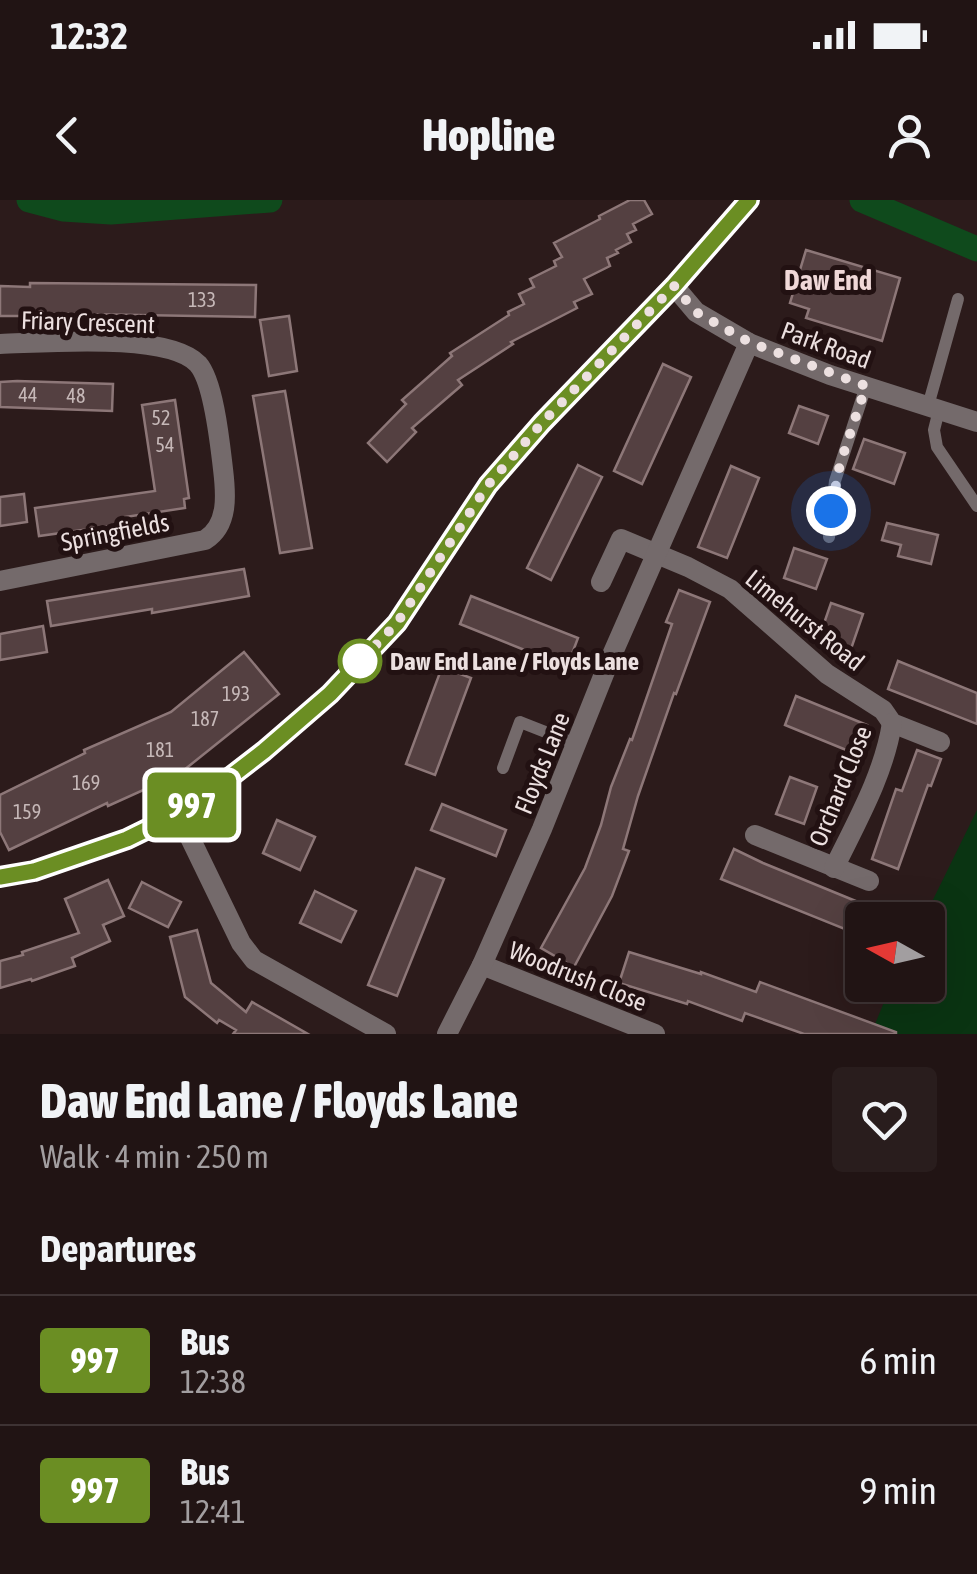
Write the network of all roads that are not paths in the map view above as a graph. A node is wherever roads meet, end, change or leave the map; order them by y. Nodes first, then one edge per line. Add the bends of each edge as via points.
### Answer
1 (746, 204) edge
2 (674, 286) junction
3 (958, 299) dead end
4 (749, 342) junction
5 (0, 344) edge
6 (866, 386) junction
7 (934, 408) junction
8 (977, 422) edge
9 (977, 506) edge
10 (224, 512) joint
11 (830, 538) dead end
12 (656, 554) junction
13 (0, 581) edge
14 (601, 582) dead end
15 (892, 723) junction
16 (940, 742) dead end
17 (576, 744) junction
18 (503, 768) dead end
19 (178, 814) junction
20 (756, 835) dead end
21 (834, 868) junction
22 (0, 877) edge
23 (869, 881) dead end
24 (482, 965) junction
25 (386, 1034) edge
26 (448, 1034) edge
27 (655, 1034) edge

1 - 2 main road
2 - 4 street, Park Road via 696,312
2 - 19 main road via 488,485 397,623 330,694
3 - 7 lane
4 - 6 street, Park Road
4 - 12 street, Floyds Lane
5 - 10 street, Friary Crescent via 155,346 198,364 210,382
6 - 7 street, Park Road
6 - 11 lane via 835,482
7 - 8 street, Park Road
7 - 9 lane via 938,447
10 - 13 street, Springfields via 205,540
12 - 14 street, Limehurst Road via 621,539
12 - 15 street, Limehurst Road via 730,589
12 - 17 street, Floyds Lane
15 - 16 street, Limehurst Road
15 - 21 street, Orchard Close via 865,806
17 - 18 lane via 520,722
17 - 24 street, Floyds Lane
19 - 22 main road via 127,839
19 - 25 street via 254,960
20 - 21 street, Orchard Close
21 - 23 street, Orchard Close
24 - 26 street, Floyds Lane
24 - 27 street, Woodrush Close

